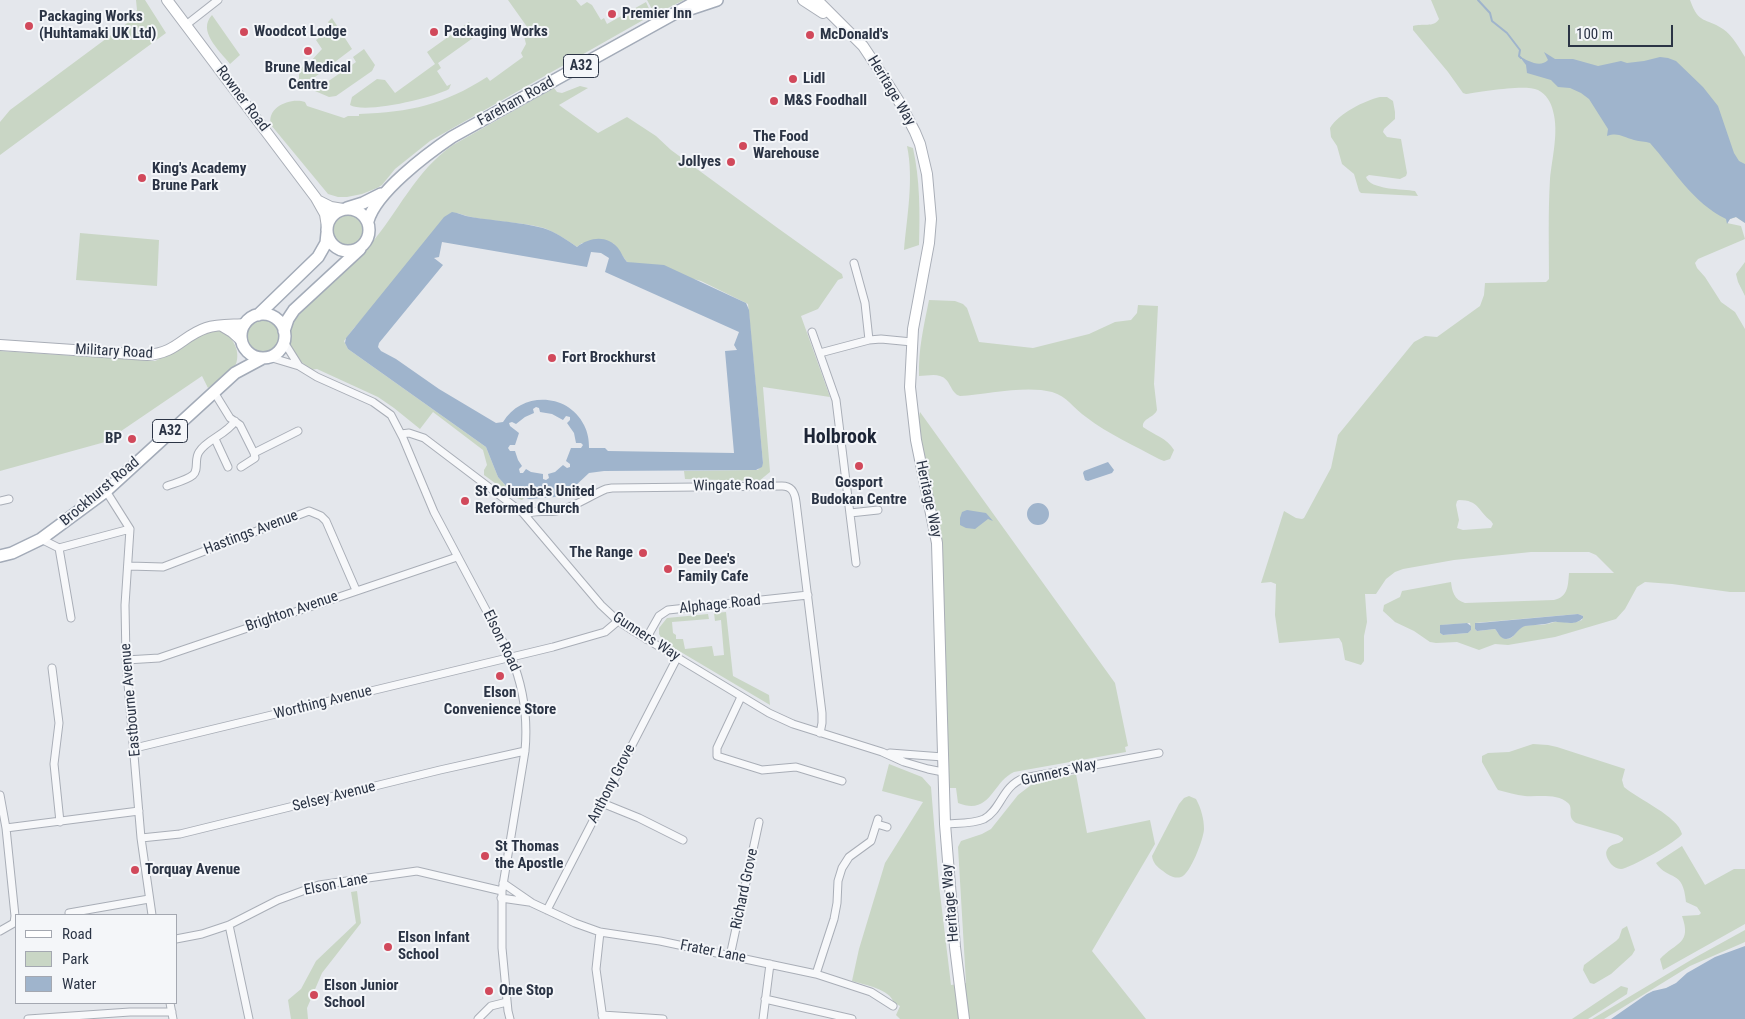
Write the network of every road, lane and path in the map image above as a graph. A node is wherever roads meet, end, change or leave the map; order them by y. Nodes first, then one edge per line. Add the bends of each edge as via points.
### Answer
1 (167, 0) edge
2 (218, 0) edge
3 (717, 0) edge
4 (804, 0) edge
5 (698, 1) edge
6 (819, 2) edge
7 (679, 12) junction
8 (186, 25) junction
9 (843, 26) junction
10 (388, 190) junction
11 (316, 198) junction
12 (344, 209) junction
13 (368, 221) junction
14 (327, 230) junction
15 (362, 246) junction
16 (854, 263) dead end
17 (258, 315) junction
18 (245, 324) junction
19 (221, 326) junction
20 (812, 332) dead end
21 (284, 336) junction
22 (869, 340) junction
23 (912, 342) junction
24 (0, 345) edge
25 (244, 345) junction
26 (820, 353) junction
27 (266, 358) junction
28 (299, 366) junction
29 (235, 373) junction
30 (214, 392) junction
31 (235, 422) junction
32 (298, 431) dead end
33 (401, 434) junction
34 (215, 439) junction
35 (254, 453) junction
36 (228, 466) dead end
37 (241, 467) dead end
38 (168, 486) dead end
39 (106, 491) junction
40 (9, 499) dead end
41 (0, 501) edge
42 (878, 510) dead end
43 (850, 513) junction
44 (526, 515) junction
45 (130, 529) junction
46 (41, 539) junction
47 (59, 548) junction
48 (0, 556) edge
49 (457, 557) junction
50 (856, 563) dead end
51 (129, 566) junction
52 (356, 590) junction
53 (808, 595) junction
54 (71, 618) dead end
55 (618, 620) junction
56 (646, 639) junction
57 (511, 657) junction
58 (677, 658) junction
59 (126, 660) junction
60 (52, 668) dead end
61 (741, 697) junction
62 (820, 733) junction
63 (135, 748) junction
64 (525, 751) junction
65 (882, 752) junction
66 (1159, 752) dead end
67 (943, 757) junction
68 (943, 772) junction
69 (842, 781) dead end
70 (0, 795) edge
71 (602, 803) junction
72 (139, 812) junction
73 (60, 822) junction
74 (759, 822) dead end
75 (945, 824) junction
76 (887, 827) dead end
77 (6, 828) junction
78 (141, 838) junction
79 (683, 840) dead end
80 (502, 891) junction
81 (149, 899) junction
82 (532, 903) junction
83 (547, 910) junction
84 (69, 913) dead end
85 (152, 914) edge
86 (229, 925) junction
87 (0, 931) edge
88 (600, 932) junction
89 (178, 939) edge
90 (730, 956) junction
91 (770, 964) junction
92 (816, 974) junction
93 (766, 999) junction
94 (507, 1002) junction
95 (893, 1006) dead end
96 (172, 1016) edge
97 (602, 1017) edge
98 (843, 1017) edge
99 (28, 1019) edge
100 (249, 1019) edge
101 (478, 1019) edge
102 (510, 1019) edge
103 (663, 1019) edge
104 (763, 1019) edge
105 (852, 1019) edge
106 (966, 1019) edge

1 - 8 street, Rowner Road
2 - 8 street
3 - 7 main road, Fareham Road / A32
4 - 9 street, Heritage Way
5 - 7 main road, Fareham Road / A32
6 - 9 street, Heritage Way
7 - 10 main road, Fareham Road / A32 via 452,137 432,150
8 - 11 street, Rowner Road
9 - 23 street, Heritage Way via 862,46 900,103 924,156 930,193 930,235
10 - 12 main road, Fareham Road / A32 via 368,202
10 - 13 main road, Fareham Road / A32
11 - 12 street, Rowner Road via 331,207
11 - 14 street, Rowner Road via 325,214
12 - 13 main road via 357,210
12 - 14 main road via 332,216
13 - 15 main road via 369,234
14 - 15 main road via 332,243 341,250
14 - 17 main road via 326,243 318,257
15 - 21 main road via 294,310
16 - 22 street via 865,303
17 - 18 main road
17 - 21 main road via 265,314 277,320
18 - 19 street, Military Road
18 - 25 main road via 242,329
19 - 24 street, Military Road via 197,332 160,354
19 - 25 street
20 - 26 street
21 - 27 main road via 281,348
21 - 28 street, Elson Road
22 - 23 street
22 - 26 street
23 - 67 street, Heritage Way via 912,413 938,543
25 - 27 main road via 256,357
25 - 29 main road, Brockhurst Road / A32
26 - 43 street via 836,400
27 - 28 street, Elson Road
27 - 29 main road, Brockhurst Road / A32
28 - 33 street, Elson Road via 384,409 392,416
29 - 30 main road, Brockhurst Road / A32
30 - 31 street
30 - 39 main road, Brockhurst Road / A32
31 - 34 street
31 - 35 street via 240,425
32 - 35 street
33 - 44 street, Gunners Way via 424,438
33 - 49 street, Elson Road
34 - 36 street
34 - 38 street via 198,453 193,475
35 - 37 street via 255,458
39 - 45 street
39 - 46 main road, Brockhurst Road / A32
40 - 41 street
42 - 43 street
43 - 50 street
44 - 53 street, Wingate Road via 562,510 612,488 787,486 793,491 796,502
44 - 55 street, Gunners Way via 594,597
45 - 47 street
45 - 51 street, Eastbourne Avenue
46 - 47 street
46 - 48 main road, Brockhurst Road / A32
47 - 54 street
49 - 52 street, Brighton Avenue
49 - 57 street, Elson Road
51 - 52 street, Hastings Avenue via 163,567 309,511 326,521
51 - 59 street, Eastbourne Avenue via 125,605
52 - 59 street, Brighton Avenue via 159,658
53 - 56 street, Alphage Road via 668,610 659,616
53 - 62 street, Wingate Road via 822,713
55 - 56 street, Gunners Way
55 - 57 street, Worthing Avenue via 605,632
56 - 58 street, Gunners Way
57 - 63 street, Worthing Avenue
57 - 64 street, Elson Road via 525,702
58 - 61 street, Gunners Way
58 - 71 street, Anthony Grove
59 - 63 street, Eastbourne Avenue
60 - 73 street via 59,723 54,764
61 - 62 street, Gunners Way via 793,724
61 - 69 street via 717,748 717,756 762,770 796,767
62 - 65 street, Gunners Way
63 - 72 street, Eastbourne Avenue
64 - 78 street, Selsey Avenue via 180,834
64 - 80 street, Elson Road
65 - 67 street, Gunners Way
65 - 68 street, Gunners Way via 928,770
66 - 75 street, Gunners Way via 1024,778 1011,785 984,819
67 - 68 street, Heritage Way
68 - 75 street, Heritage Way
70 - 77 street
71 - 79 street
71 - 83 street, Anthony Grove
72 - 73 street
72 - 78 street, Eastbourne Avenue
73 - 77 street
74 - 90 street, Richard Grove
75 - 106 street, Heritage Way via 961,998
76 - 92 street via 877,822 871,841 849,857 842,868 834,919
77 - 87 street via 15,916 14,923
78 - 81 street, Eastbourne Avenue
80 - 82 street, Frater Lane
80 - 82 street, Frater Lane
80 - 86 street, Elson Lane via 418,871 313,887 278,900
80 - 94 street, Elson Road via 502,948
81 - 84 street
81 - 85 street, Eastbourne Avenue
82 - 83 street, Frater Lane
83 - 88 street, Frater Lane
86 - 89 street, Elson Lane
86 - 100 street
88 - 90 street, Frater Lane
88 - 97 street via 596,968
90 - 91 street, Frater Lane
91 - 92 street, Frater Lane
91 - 93 street
92 - 95 street, Frater Lane via 872,992
93 - 98 street
93 - 104 street
94 - 101 street via 491,1006
94 - 102 street, Elson Road
96 - 99 street via 130,1012
97 - 103 street
98 - 105 street

